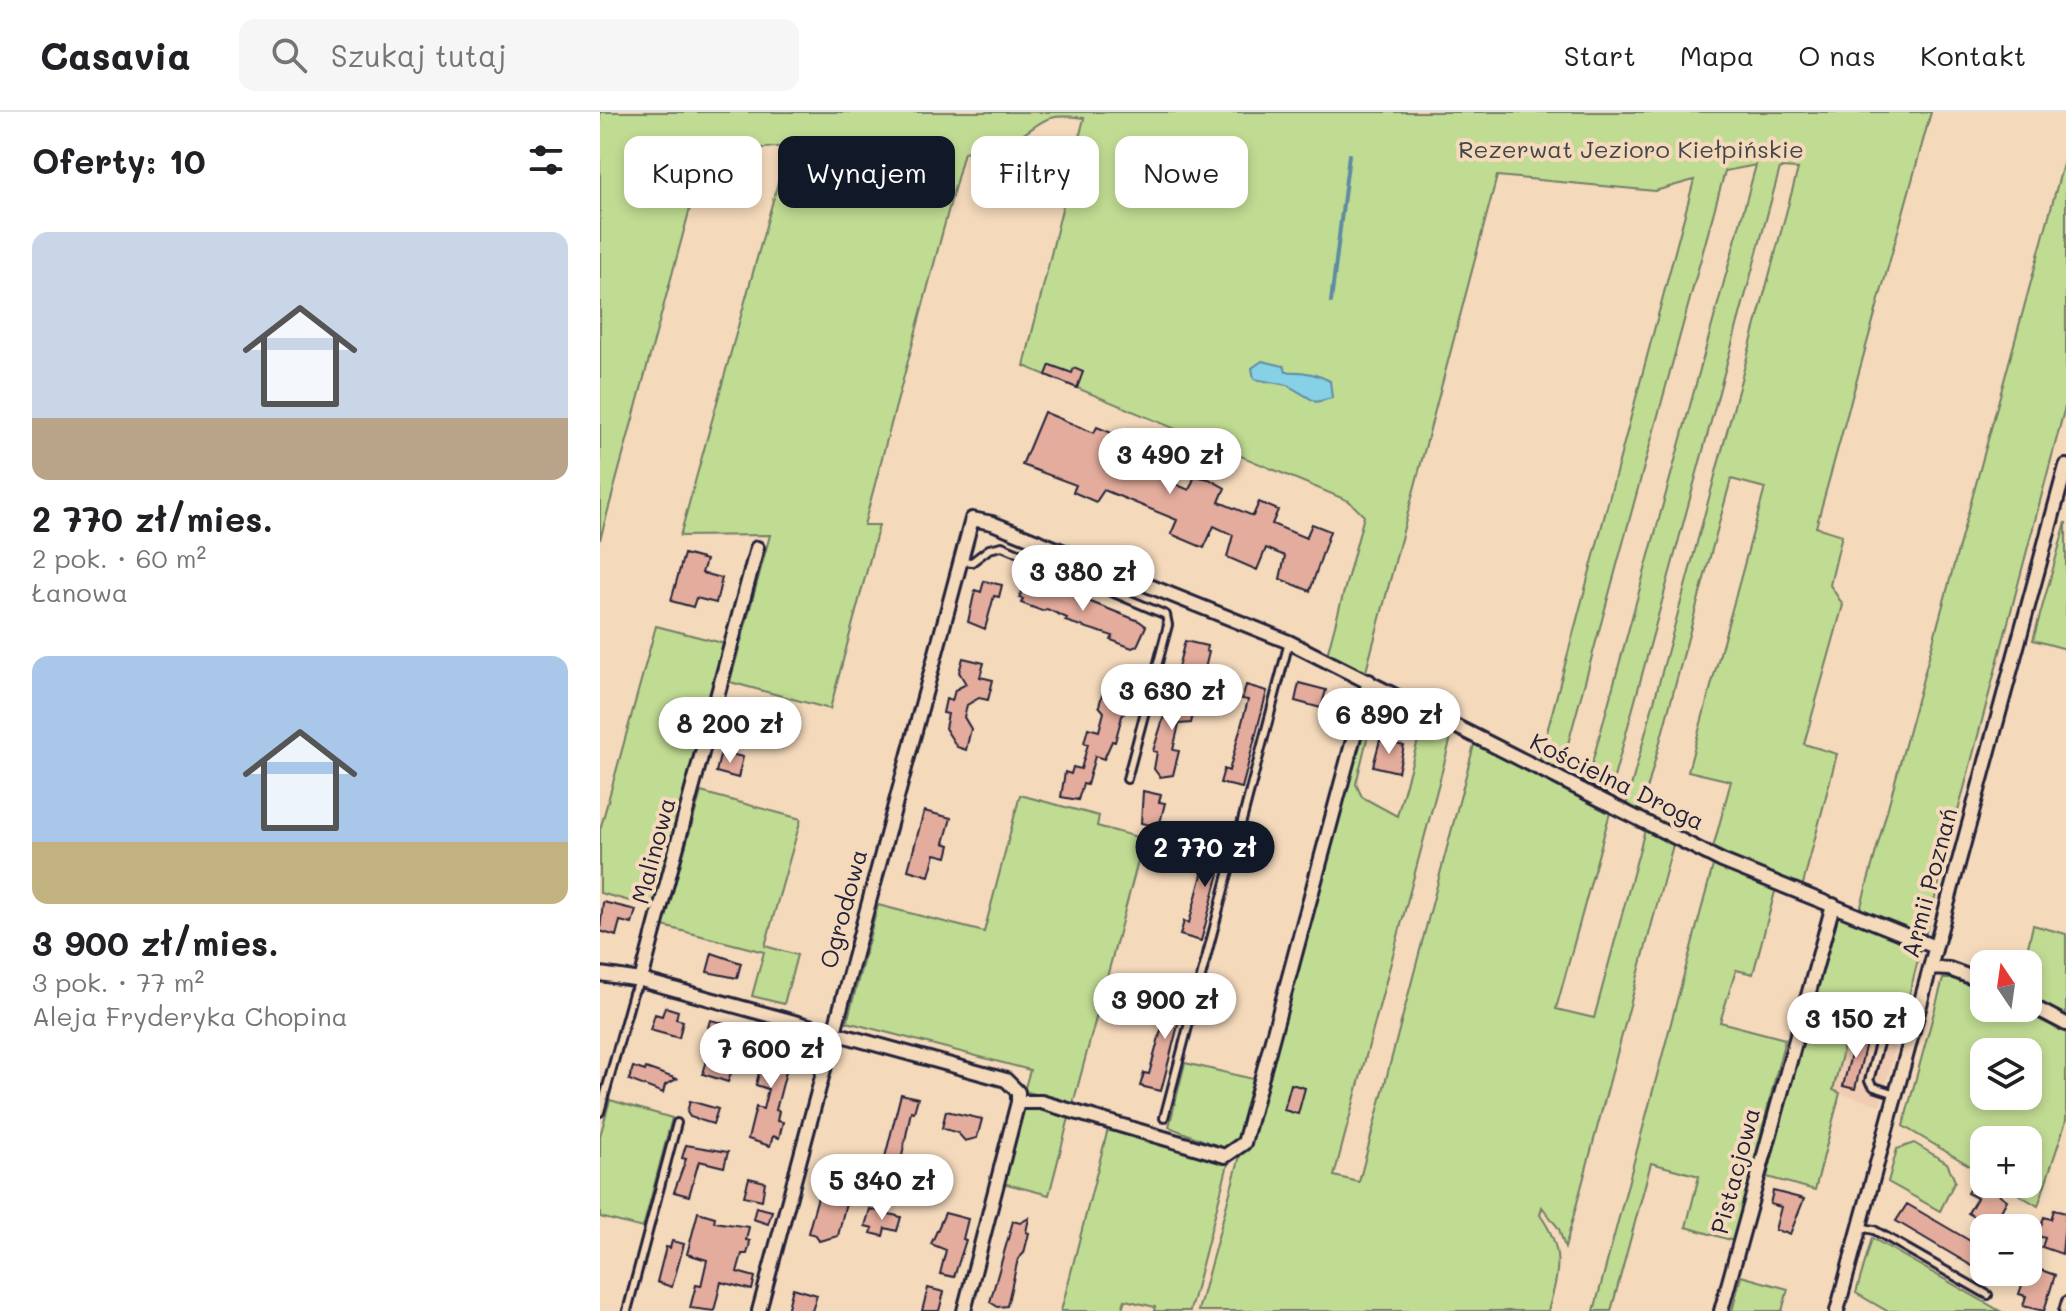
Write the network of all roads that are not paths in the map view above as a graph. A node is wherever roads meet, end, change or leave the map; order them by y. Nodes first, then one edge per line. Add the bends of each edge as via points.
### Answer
1 (2066, 466) edge
2 (972, 519) joint
3 (757, 548) dead end
4 (961, 561) junction
5 (1289, 642) junction
6 (1369, 681) junction
7 (1127, 779) dead end
8 (1833, 905) junction
9 (1935, 947) junction
10 (1930, 968) junction
11 (600, 974) edge
12 (1970, 977) edge
13 (641, 980) junction
14 (2042, 1011) edge
15 (1887, 1013) dead end
16 (2066, 1024) edge
17 (1881, 1033) junction
18 (833, 1034) junction
19 (1910, 1041) junction
20 (1896, 1094) junction
21 (1018, 1102) junction
22 (600, 1112) edge
23 (1164, 1118) dead end
24 (677, 1123) dead end
25 (1860, 1227) junction
26 (1988, 1295) dead end
27 (2066, 1301) edge
28 (627, 1311) edge
29 (759, 1311) edge
30 (964, 1311) edge
31 (1721, 1311) edge
32 (1837, 1311) edge
33 (2063, 1311) edge

1 - 9 street, Armii Poznań
2 - 4 street, Ogrodowa
2 - 5 street, Kościelna Droga
3 - 13 street, Malinowa
4 - 7 lane via 974,561 1002,546 1166,615 1168,625
4 - 18 street, Ogrodowa
5 - 6 street, Kościelna Droga
5 - 23 lane
6 - 8 street, Kościelna Droga via 1722,861
6 - 21 street via 1248,1137 1225,1156 1041,1102
8 - 9 street, Kościelna Droga
8 - 31 street, Pistacjowa
9 - 10 street, Armii Poznań
10 - 12 street
10 - 19 street, Armii Poznań
11 - 13 street
13 - 18 street
13 - 22 lane
14 - 16 street
15 - 17 lane
17 - 19 lane
17 - 20 lane via 1869,1081
18 - 21 street via 1006,1080 1018,1092
18 - 29 street, Ogrodowa
19 - 20 street, Armii Poznań
20 - 25 street, Armii Poznań
21 - 30 street
24 - 28 lane
25 - 26 lane
25 - 32 street, Armii Poznań
27 - 33 lane

